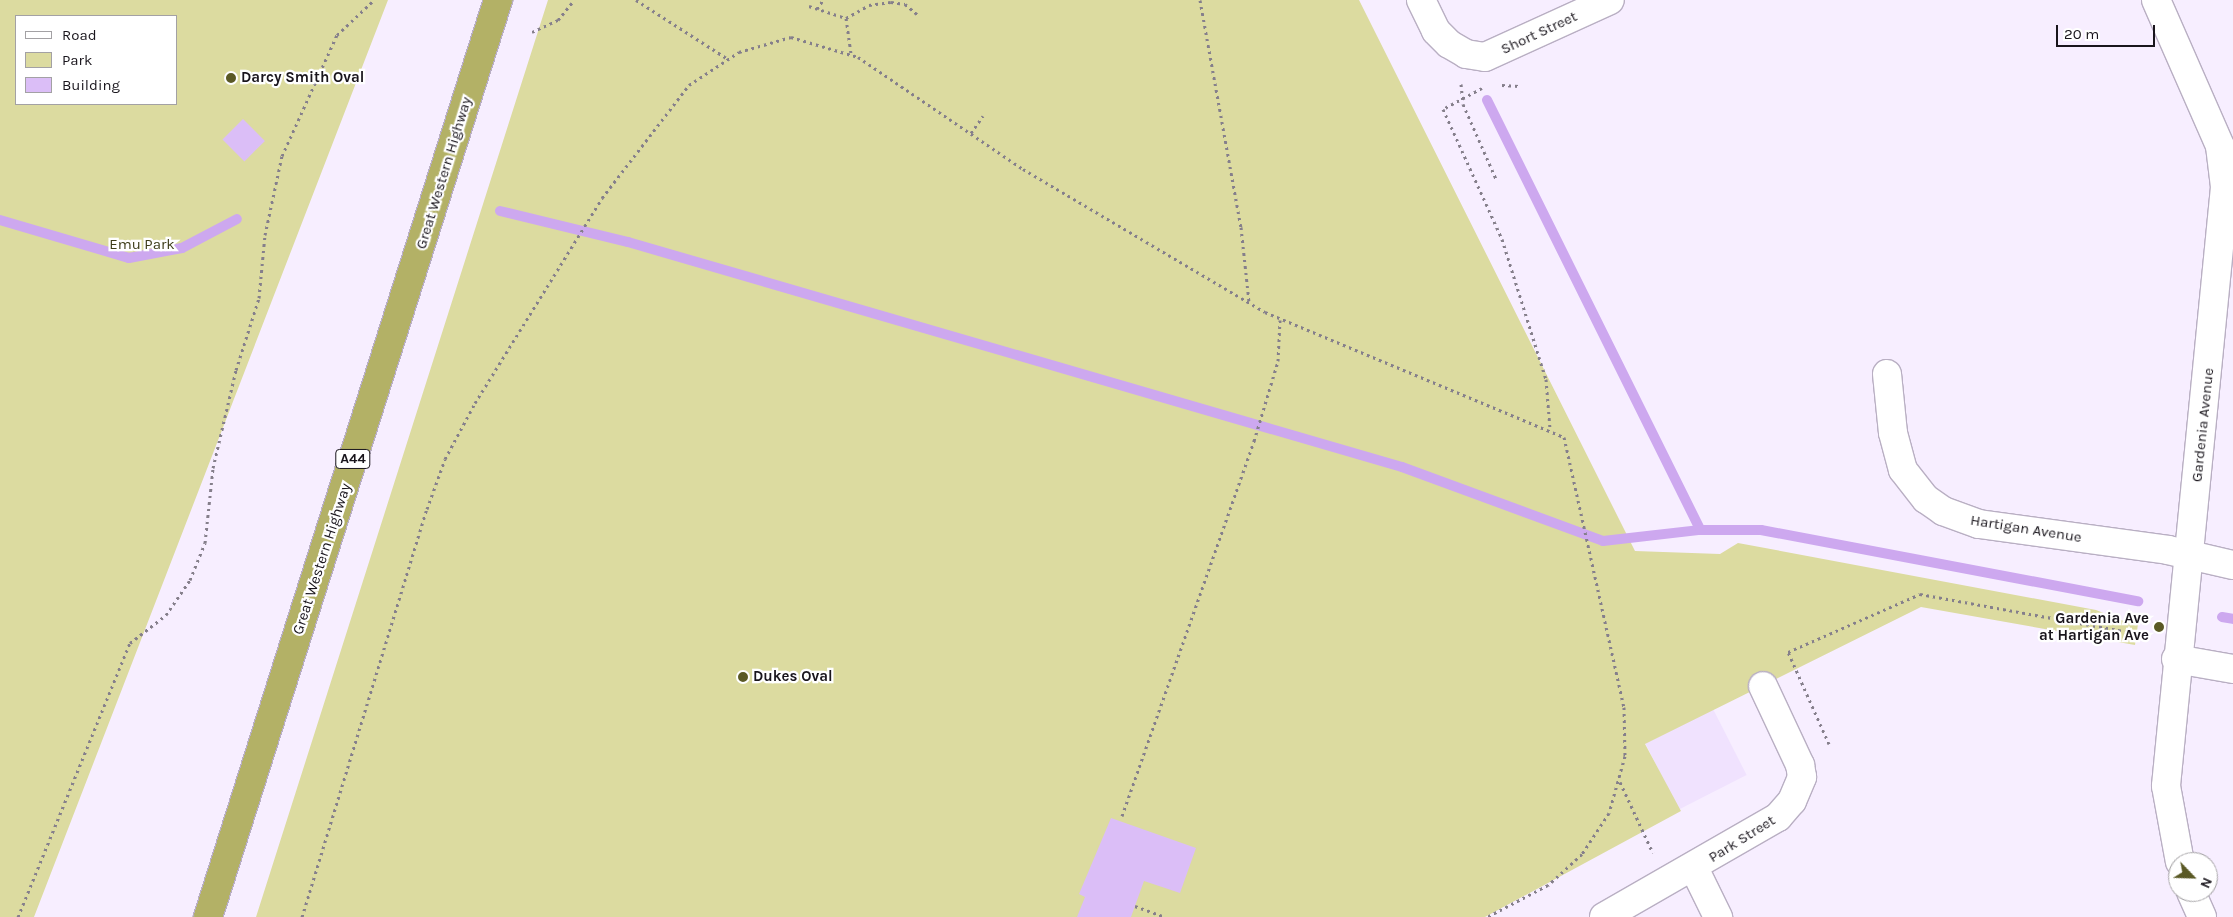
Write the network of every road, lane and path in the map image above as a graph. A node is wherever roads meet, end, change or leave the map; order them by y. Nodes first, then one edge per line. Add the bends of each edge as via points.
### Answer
1 (374, 0) edge
2 (498, 0) edge
3 (574, 0) edge
4 (636, 0) edge
5 (823, 0) edge
6 (1200, 0) edge
7 (1421, 0) edge
8 (1610, 0) edge
9 (2156, 0) edge
10 (809, 6) dead end
11 (817, 9) junction
12 (917, 14) dead end
13 (846, 18) junction
14 (532, 32) dead end
15 (1466, 54) junction
16 (851, 55) junction
17 (728, 59) junction
18 (1491, 84) dead end
19 (1496, 84) dead end
20 (1519, 86) dead end
21 (1462, 99) junction
22 (983, 116) dead end
23 (971, 133) junction
24 (2227, 144) edge
25 (1497, 181) dead end
26 (1249, 302) junction
27 (1280, 320) junction
28 (1887, 374) dead end
29 (1550, 429) junction
30 (2189, 555) junction
31 (2233, 564) edge
32 (2145, 635) dead end
33 (2176, 659) junction
34 (2233, 669) edge
35 (1763, 686) dead end
36 (1829, 744) dead end
37 (1620, 781) junction
38 (1122, 816) dead end
39 (2178, 852) edge
40 (1657, 862) dead end
41 (1694, 868) junction
42 (2195, 902) edge
43 (1135, 906) dead end
44 (18, 917) edge
45 (208, 917) edge
46 (302, 917) edge
47 (1165, 917) edge
48 (1487, 917) edge
49 (1604, 917) edge
50 (1718, 917) edge
51 (2202, 917) edge

1 - 44 path via 337,35 282,156 265,235 259,298 236,370 213,468 205,544 190,580 166,616 130,643
2 - 45 highway, Great Western Highway / A44
3 - 14 path via 558,20
4 - 17 path
5 - 11 path
6 - 26 path via 1241,227
7 - 15 street via 1436,31
8 - 15 street, Short Street via 1485,57
9 - 24 street, Gardenia Avenue
10 - 11 path
11 - 13 path
12 - 13 path via 905,4 891,2 869,5
13 - 16 path
15 - 21 path
16 - 17 path via 791,37
16 - 23 path
17 - 46 path via 688,85 602,198 445,459
18 - 21 path
19 - 20 path
21 - 25 path
21 - 29 path via 1443,109 1502,239 1546,379
22 - 23 path
23 - 26 path via 1091,211
24 - 30 street, Gardenia Avenue via 2223,231
26 - 27 path
27 - 29 path
27 - 38 path via 1278,361 1254,441
28 - 30 street, Hartigan Avenue via 1893,432 1903,470 1926,499 1944,511 1978,524
29 - 37 path via 1564,437 1569,448 1624,707
30 - 31 street, Hartigan Avenue
30 - 33 street, Gardenia Avenue
32 - 36 path via 1920,594 1788,652
33 - 34 street
33 - 39 street, Gardenia Avenue via 2166,786
35 - 41 street, Park Street via 1798,758 1799,789 1778,817
37 - 40 path
37 - 48 path via 1596,834 1567,868 1548,884
41 - 49 street, Park Street
41 - 50 street
42 - 51 street
43 - 47 path

